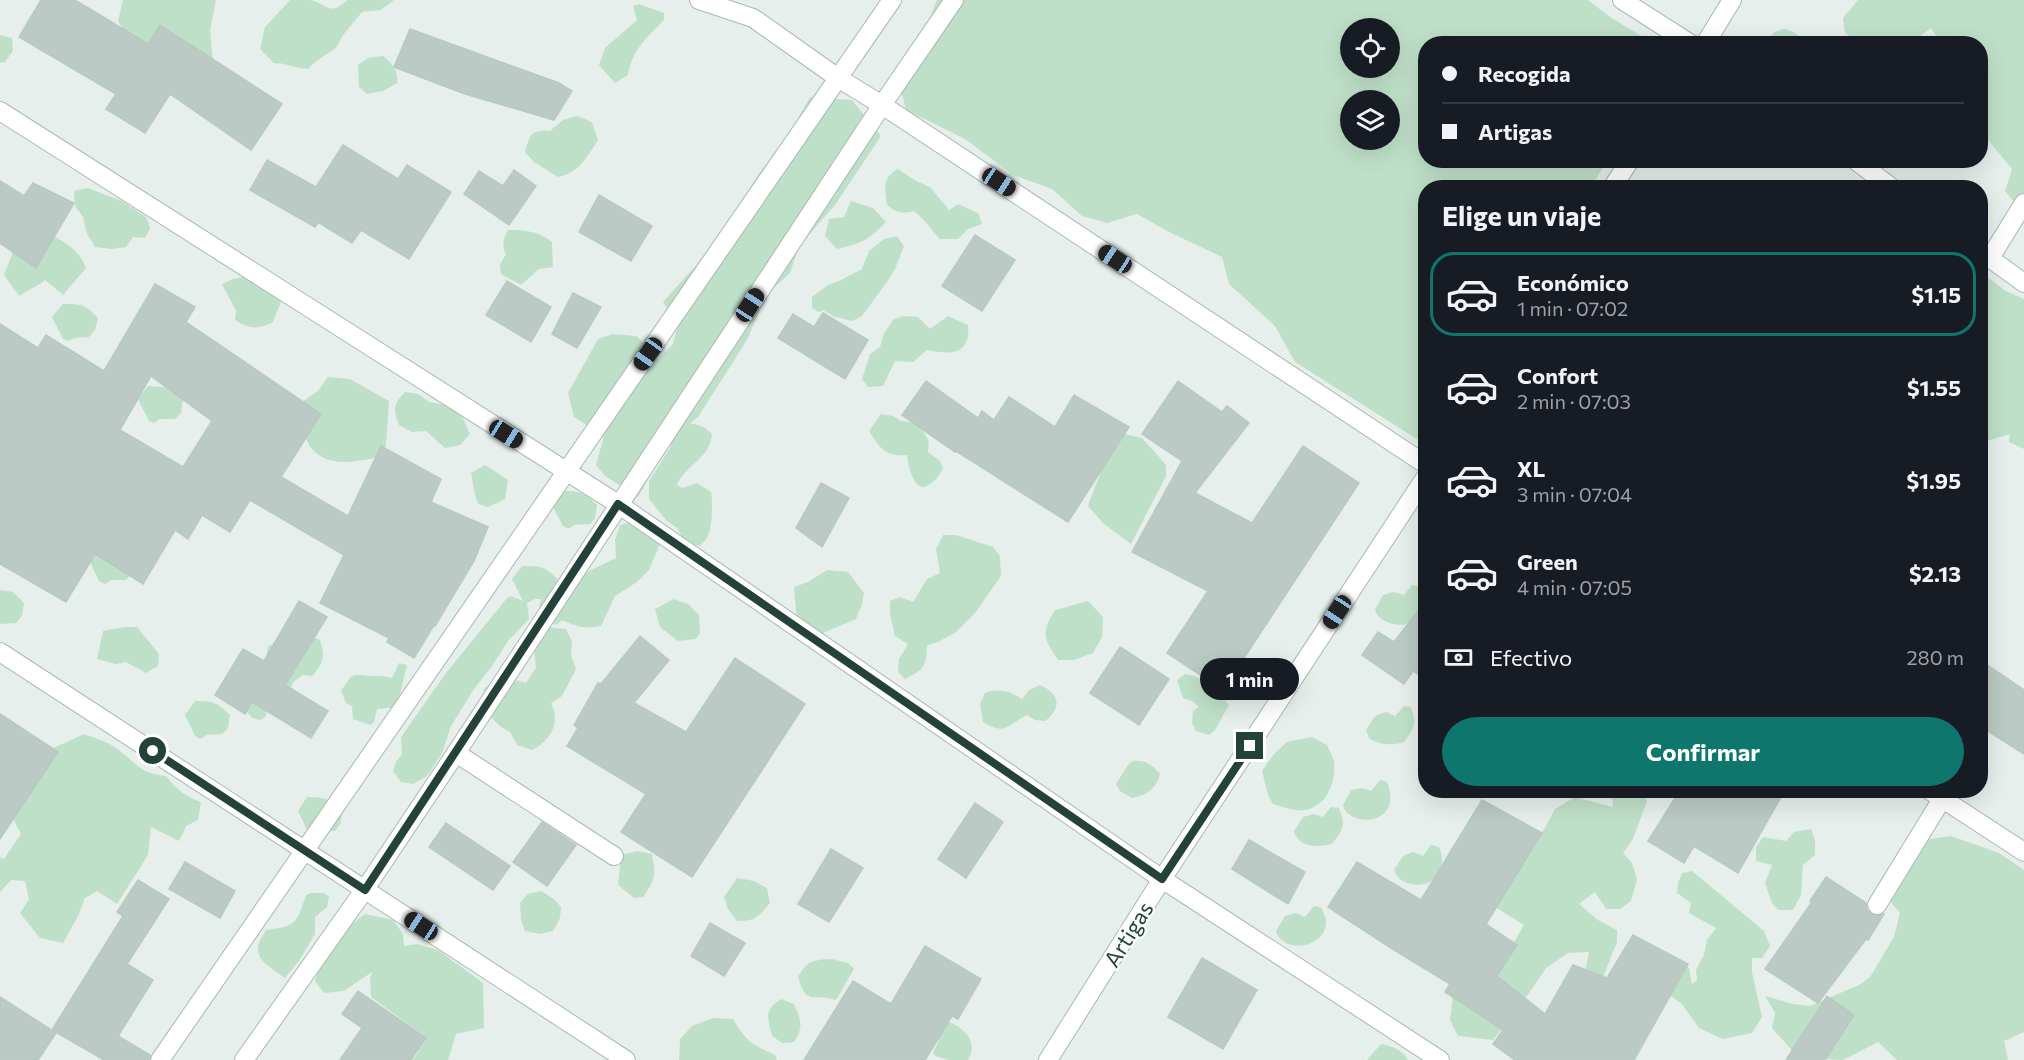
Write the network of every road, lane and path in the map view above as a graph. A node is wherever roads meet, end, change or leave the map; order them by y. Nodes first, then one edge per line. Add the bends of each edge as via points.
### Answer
1 (699, 0) edge
2 (892, 0) edge
3 (954, 0) edge
4 (1622, 0) edge
5 (1732, 0) edge
6 (1678, 36) edge
7 (1710, 36) edge
8 (838, 78) junction
9 (882, 105) junction
10 (0, 111) edge
11 (1866, 168) edge
12 (1881, 180) edge
13 (2024, 203) edge
14 (1988, 251) edge
15 (1988, 257) edge
16 (2024, 283) edge
17 (1418, 459) edge
18 (566, 472) junction
19 (1418, 489) edge
20 (618, 504) junction
21 (0, 652) edge
22 (456, 753) junction
23 (1934, 798) edge
24 (1941, 798) edge
25 (306, 851) junction
26 (2024, 852) edge
27 (614, 856) dead end
28 (1162, 879) junction
29 (365, 890) junction
30 (1877, 905) dead end
31 (160, 1060) edge
32 (244, 1060) edge
33 (626, 1060) edge
34 (1048, 1060) edge
35 (1440, 1060) edge

1 - 8 street via 753,18
2 - 8 street
3 - 9 street
4 - 6 street
5 - 7 street
8 - 9 street
8 - 18 street
9 - 17 street
9 - 20 street
10 - 18 street
11 - 12 street
13 - 14 street
15 - 16 street
18 - 20 street
18 - 25 street
19 - 28 street, Artigas
20 - 22 street
20 - 28 street
21 - 25 street
22 - 27 street
22 - 29 street
23 - 30 street
24 - 26 street
25 - 29 street
25 - 31 street
28 - 34 street, Artigas
28 - 35 street
29 - 32 street
29 - 33 street

